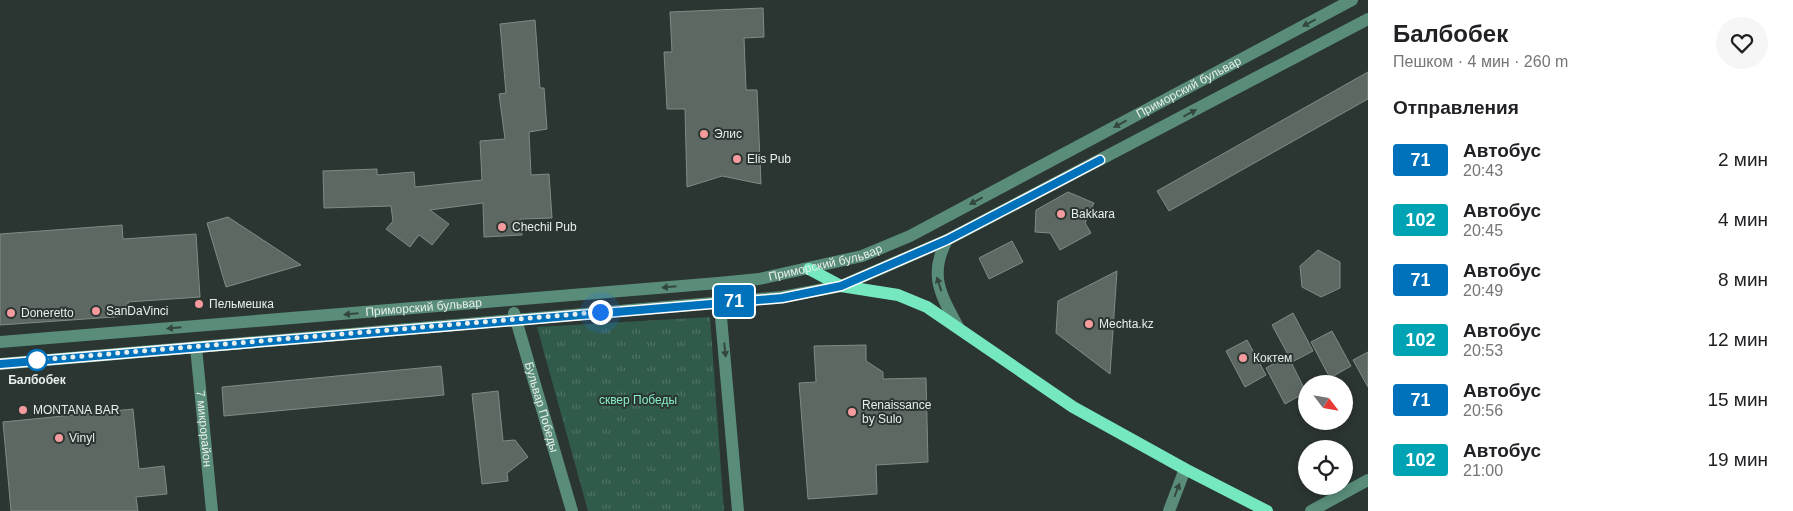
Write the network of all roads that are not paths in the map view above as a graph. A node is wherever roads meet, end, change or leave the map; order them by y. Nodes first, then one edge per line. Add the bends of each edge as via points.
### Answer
1 (1352, 0) edge
2 (1368, 19) edge
3 (947, 240) junction
4 (809, 269) junction
5 (718, 283) junction
6 (841, 286) junction
7 (511, 301) junction
8 (719, 302) junction
9 (516, 319) junction
10 (958, 327) junction
11 (0, 342) edge
12 (196, 346) junction
13 (0, 364) edge
14 (1185, 469) junction
15 (1368, 480) edge
16 (212, 511) edge
17 (572, 511) edge
18 (738, 511) edge
19 (1169, 511) edge
20 (1266, 511) edge
21 (1311, 511) edge

1 -> 4 street, Приморский бульвар via 910,236 862,256
3 -> 2 street, Приморский бульвар
3 - 6 street, Приморский бульвар
10 -> 3 street via 944,301 936,276 939,255
4 - 5 street, Приморский бульвар
4 - 6 main road
5 -> 7 street, Приморский бульвар
5 - 8 street
6 - 8 street, Приморский бульвар via 782,298
6 - 10 main road via 898,296 927,307
7 - 9 street, Бульвар Победы
7 -> 11 street, Приморский бульвар
8 - 9 street, Приморский бульвар
8 -> 18 street
9 - 12 street, Приморский бульвар
9 - 17 street, Бульвар Победы
10 - 14 main road via 1073,407
12 - 13 street, Приморский бульвар
12 - 16 street, 7 микрорайон
19 -> 14 street
14 - 20 main road
15 - 21 street

